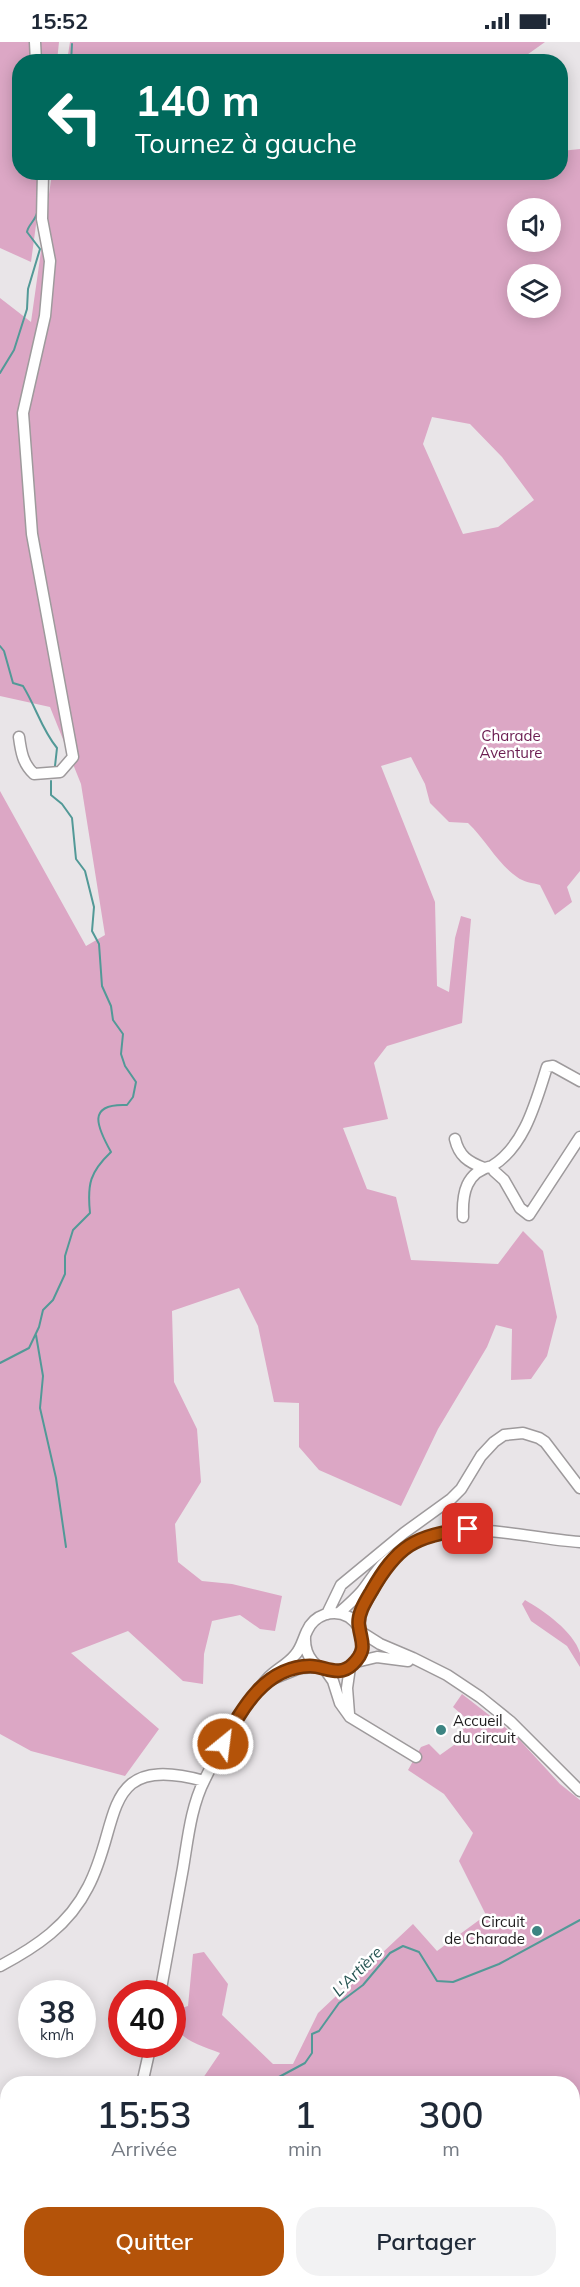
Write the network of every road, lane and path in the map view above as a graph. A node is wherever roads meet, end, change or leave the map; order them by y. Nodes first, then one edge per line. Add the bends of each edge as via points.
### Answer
1 (43, 180) edge
2 (19, 737) dead end
3 (580, 1081) edge
4 (580, 1137) edge
5 (455, 1139) dead end
6 (488, 1167) junction
7 (463, 1217) dead end
8 (580, 1488) edge
9 (580, 1542) edge
10 (396, 1554) junction
11 (339, 1613) junction
12 (327, 1614) junction
13 (360, 1629) junction
14 (304, 1637) junction
15 (353, 1664) junction
16 (322, 1669) junction
17 (433, 1669) junction
18 (259, 1688) junction
19 (350, 1717) junction
20 (416, 1757) dead end
21 (204, 1781) junction
22 (580, 1791) edge
23 (0, 1966) edge
24 (162, 1980) edge
25 (148, 2058) edge
26 (144, 2076) edge

1 - 2 street via 42,219 50,261 45,316 23,413 32,534 74,757 60,772 34,774 21,754
3 - 6 street via 547,1066 534,1110 516,1141 500,1161
4 - 6 street via 529,1215 520,1208 504,1180
5 - 6 street via 458,1152 471,1163
6 - 7 street via 471,1177 465,1187
8 - 12 street via 539,1438 523,1433 504,1435 488,1448 451,1499 339,1587
9 - 10 street via 468,1529 429,1536
10 - 11 street
10 - 13 street via 361,1611
11 - 12 street
11 - 13 street
12 - 14 street via 312,1622
13 - 15 street via 361,1652
13 - 17 street via 380,1644
14 - 16 street via 308,1658
14 - 18 street via 297,1653
15 - 16 street via 337,1671
15 - 17 street via 377,1656
15 - 19 street via 346,1688
16 - 18 street via 300,1668 283,1673
16 - 19 street via 333,1681 340,1703
17 - 22 street via 496,1709
18 - 21 street via 241,1712
19 - 20 street
21 - 23 street via 158,1774 128,1785 117,1803 93,1877 81,1898 47,1937
21 - 24 street via 188,1836
25 - 26 street

